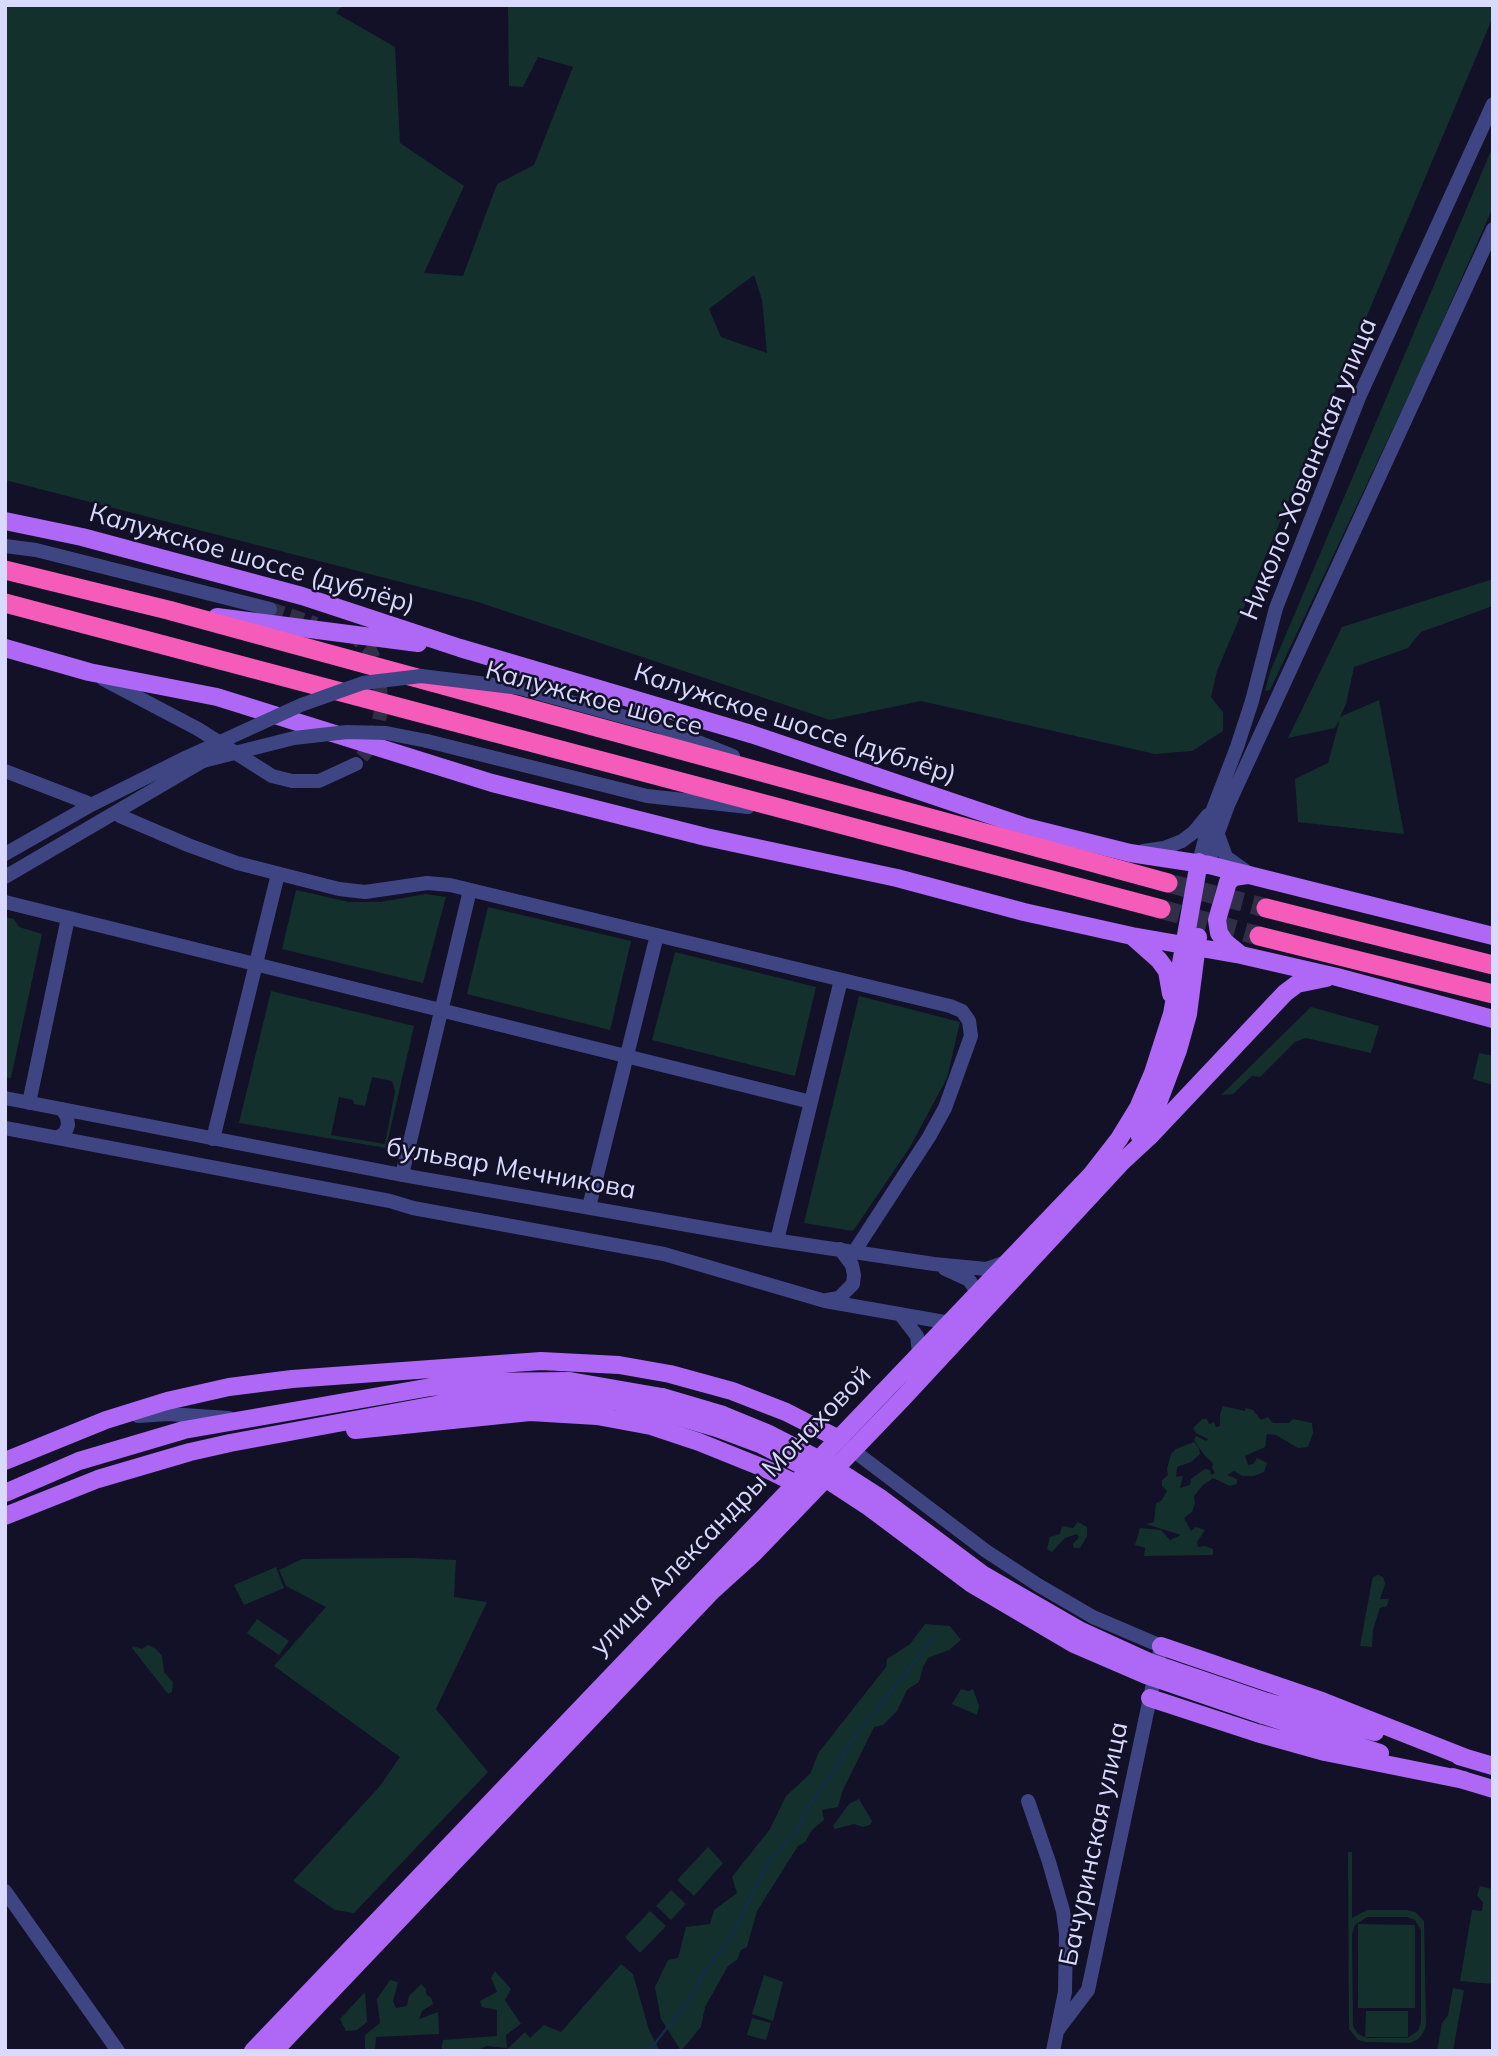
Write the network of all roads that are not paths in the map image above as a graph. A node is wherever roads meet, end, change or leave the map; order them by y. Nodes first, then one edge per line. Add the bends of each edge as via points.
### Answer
1 (1493, 104) edge
2 (1493, 229) edge
3 (5, 521) edge
4 (5, 546) edge
5 (5, 570) edge
6 (5, 603) edge
7 (270, 609) tunnel mouth
8 (168, 610) junction
9 (5, 648) edge
10 (460, 648) junction
11 (89, 672) junction
12 (356, 764) tunnel mouth
13 (5, 771) edge
14 (796, 782) junction
15 (88, 803) dead end
16 (793, 812) junction
17 (1212, 812) junction
18 (120, 816) dead end
19 (1217, 834) junction
20 (1130, 853) junction
21 (5, 854) edge
22 (1204, 864) junction
23 (278, 874) junction
24 (8, 875) edge
25 (1251, 875) junction
26 (1168, 883) tunnel mouth
27 (470, 890) junction
28 (9, 903) edge
29 (1266, 908) tunnel mouth
30 (1161, 909) tunnel mouth
31 (68, 918) junction
32 (657, 935) junction
33 (1132, 936) junction
34 (1259, 936) tunnel mouth
35 (1493, 936) edge
36 (1191, 946) junction
37 (1241, 955) junction
38 (256, 964) junction
39 (1493, 965) edge
40 (1188, 969) junction
41 (1337, 977) junction
42 (841, 980) junction
43 (1493, 994) edge
44 (440, 1010) junction
45 (1171, 1014) junction
46 (1493, 1019) edge
47 (625, 1056) junction
48 (5, 1098) edge
49 (811, 1102) junction
50 (29, 1103) junction
51 (62, 1109) junction
52 (5, 1128) edge
53 (57, 1138) junction
54 (213, 1139) junction
55 (1122, 1162) junction
56 (402, 1175) junction
57 (589, 1206) junction
58 (777, 1240) junction
59 (847, 1250) junction
60 (1010, 1260) junction
61 (934, 1264) junction
62 (979, 1293) junction
63 (825, 1301) junction
64 (900, 1314) junction
65 (974, 1321) junction
66 (949, 1323) junction
67 (919, 1352) junction
68 (661, 1404) junction
69 (241, 1419) junction
70 (106, 1420) junction
71 (288, 1432) junction
72 (837, 1438) junction
73 (853, 1450) junction
74 (5, 1461) edge
75 (795, 1482) junction
76 (812, 1492) junction
77 (5, 1493) edge
78 (5, 1516) edge
79 (1161, 1646) junction
80 (1150, 1698) junction
81 (1265, 1709) junction
82 (1469, 1759) junction
83 (1493, 1766) edge
84 (1464, 1780) junction
85 (1493, 1789) edge
86 (1028, 1801) dead end
87 (5, 1891) edge
88 (1057, 2031) junction
89 (118, 2051) edge
90 (253, 2051) edge
91 (274, 2051) edge
92 (1053, 2051) edge

1 - 17 street, Николо-Хованская улица via 1360,395 1276,608 1246,720
2 - 19 street
3 - 10 main road, Калужское шоссе (дублёр) via 302,596
4 - 7 street
5 - 8 highway, Калужское шоссе
6 - 16 highway
8 - 10 main road
8 - 14 highway, Калужское шоссе
9 - 11 main road
10 - 20 main road, Калужское шоссе (дублёр) via 751,734 1026,827
11 - 12 street via 198,729 272,776 319,781
11 - 33 main road via 217,696 504,786
13 - 15 street
14 - 21 street, bridge via 658,726 520,688 421,676 363,683 301,705 91,805
14 - 26 highway, Калужское шоссе
16 - 24 street, bridge via 647,796 427,741 347,732 294,738 203,761
16 - 30 highway
17 - 20 street via 1182,841
17 - 22 street, Николо-Хованская улица
18 - 23 street via 209,853
19 - 22 street
19 - 25 street via 1226,857
20 - 22 main road, Калужское шоссе (дублёр)
22 - 25 main road, Калужское шоссе (дублёр)
22 - 36 main road via 1201,907
23 - 27 street via 348,891 427,883
23 - 38 street
24 - 28 street
25 - 35 main road, Калужское шоссе (дублёр)
25 - 37 main road via 1228,882 1217,920 1225,943
27 - 32 street
27 - 44 street
28 - 31 street
29 - 39 highway
31 - 38 street
31 - 50 street
32 - 42 street
32 - 47 street
33 - 36 main road
33 - 45 main road via 1167,971
34 - 43 highway
36 - 37 main road
36 - 40 main road
37 - 41 main road
38 - 44 street
38 - 54 street
40 - 45 main road, улица Александры Монаховой
40 - 55 main road, улица Александры Монаховой via 1188,1014 1170,1075 1155,1111
41 - 46 main road
41 - 55 main road, улица Александры Монаховой via 1312,979 1285,993
42 - 49 street
42 - 59 street via 957,1009 968,1017 971,1030 937,1124
44 - 47 street
44 - 56 street
45 - 60 main road, улица Александры Монаховой via 1150,1082 1119,1139
47 - 49 street
47 - 57 street
48 - 50 street, бульвар Мечникова
49 - 58 street
50 - 51 street, бульвар Мечникова
51 - 53 street via 68,1125
51 - 54 street, бульвар Мечникова
52 - 53 street, бульвар Мечникова
53 - 63 street, бульвар Мечникова via 664,1254
54 - 56 street, бульвар Мечникова
55 - 65 main road, улица Александры Монаховой
56 - 57 street, бульвар Мечникова
57 - 58 street, бульвар Мечникова
58 - 59 street, бульвар Мечникова
59 - 61 street, бульвар Мечникова
59 - 63 street via 853,1284 839,1298
60 - 61 street, бульвар Мечникова via 986,1269
60 - 62 main road, улица Александры Монаховой
61 - 62 street via 969,1280
62 - 65 street via 982,1300
62 - 66 main road, улица Александры Монаховой
63 - 64 street, бульвар Мечникова
64 - 66 street, бульвар Мечникова
64 - 67 street via 917,1336
65 - 66 street, бульвар Мечникова
65 - 73 main road, улица Александры Монаховой
66 - 67 main road, улица Александры Монаховой
67 - 72 main road, улица Александры Монаховой
68 - 69 main road via 570,1381 475,1382
68 - 71 main road via 573,1397 488,1399
68 - 81 main road, bridge via 723,1415 767,1433 826,1463 982,1574 1082,1631
69 - 70 street via 168,1414
69 - 77 main road via 110,1451
70 - 72 main road via 202,1392 259,1382 578,1361 670,1374 732,1391
70 - 74 main road
71 - 75 main road via 530,1412 597,1416 651,1426
71 - 78 main road via 129,1468
72 - 73 street
72 - 75 main road, улица Александры Монаховой
73 - 76 main road, улица Александры Монаховой
73 - 79 street via 1038,1586 1093,1617
75 - 76 main road
75 - 90 main road, улица Александры Монаховой
76 - 91 main road, улица Александры Монаховой
79 - 80 street, Бачуринская улица
79 - 82 main road via 1322,1701
80 - 84 main road via 1325,1752
80 - 88 street, Бачуринская улица via 1088,1990
81 - 82 main road
81 - 84 main road
82 - 83 main road
84 - 85 main road
86 - 88 street, Бачуринская улица via 1066,1934 1065,1992
87 - 89 street
88 - 92 street, Бачуринская улица

